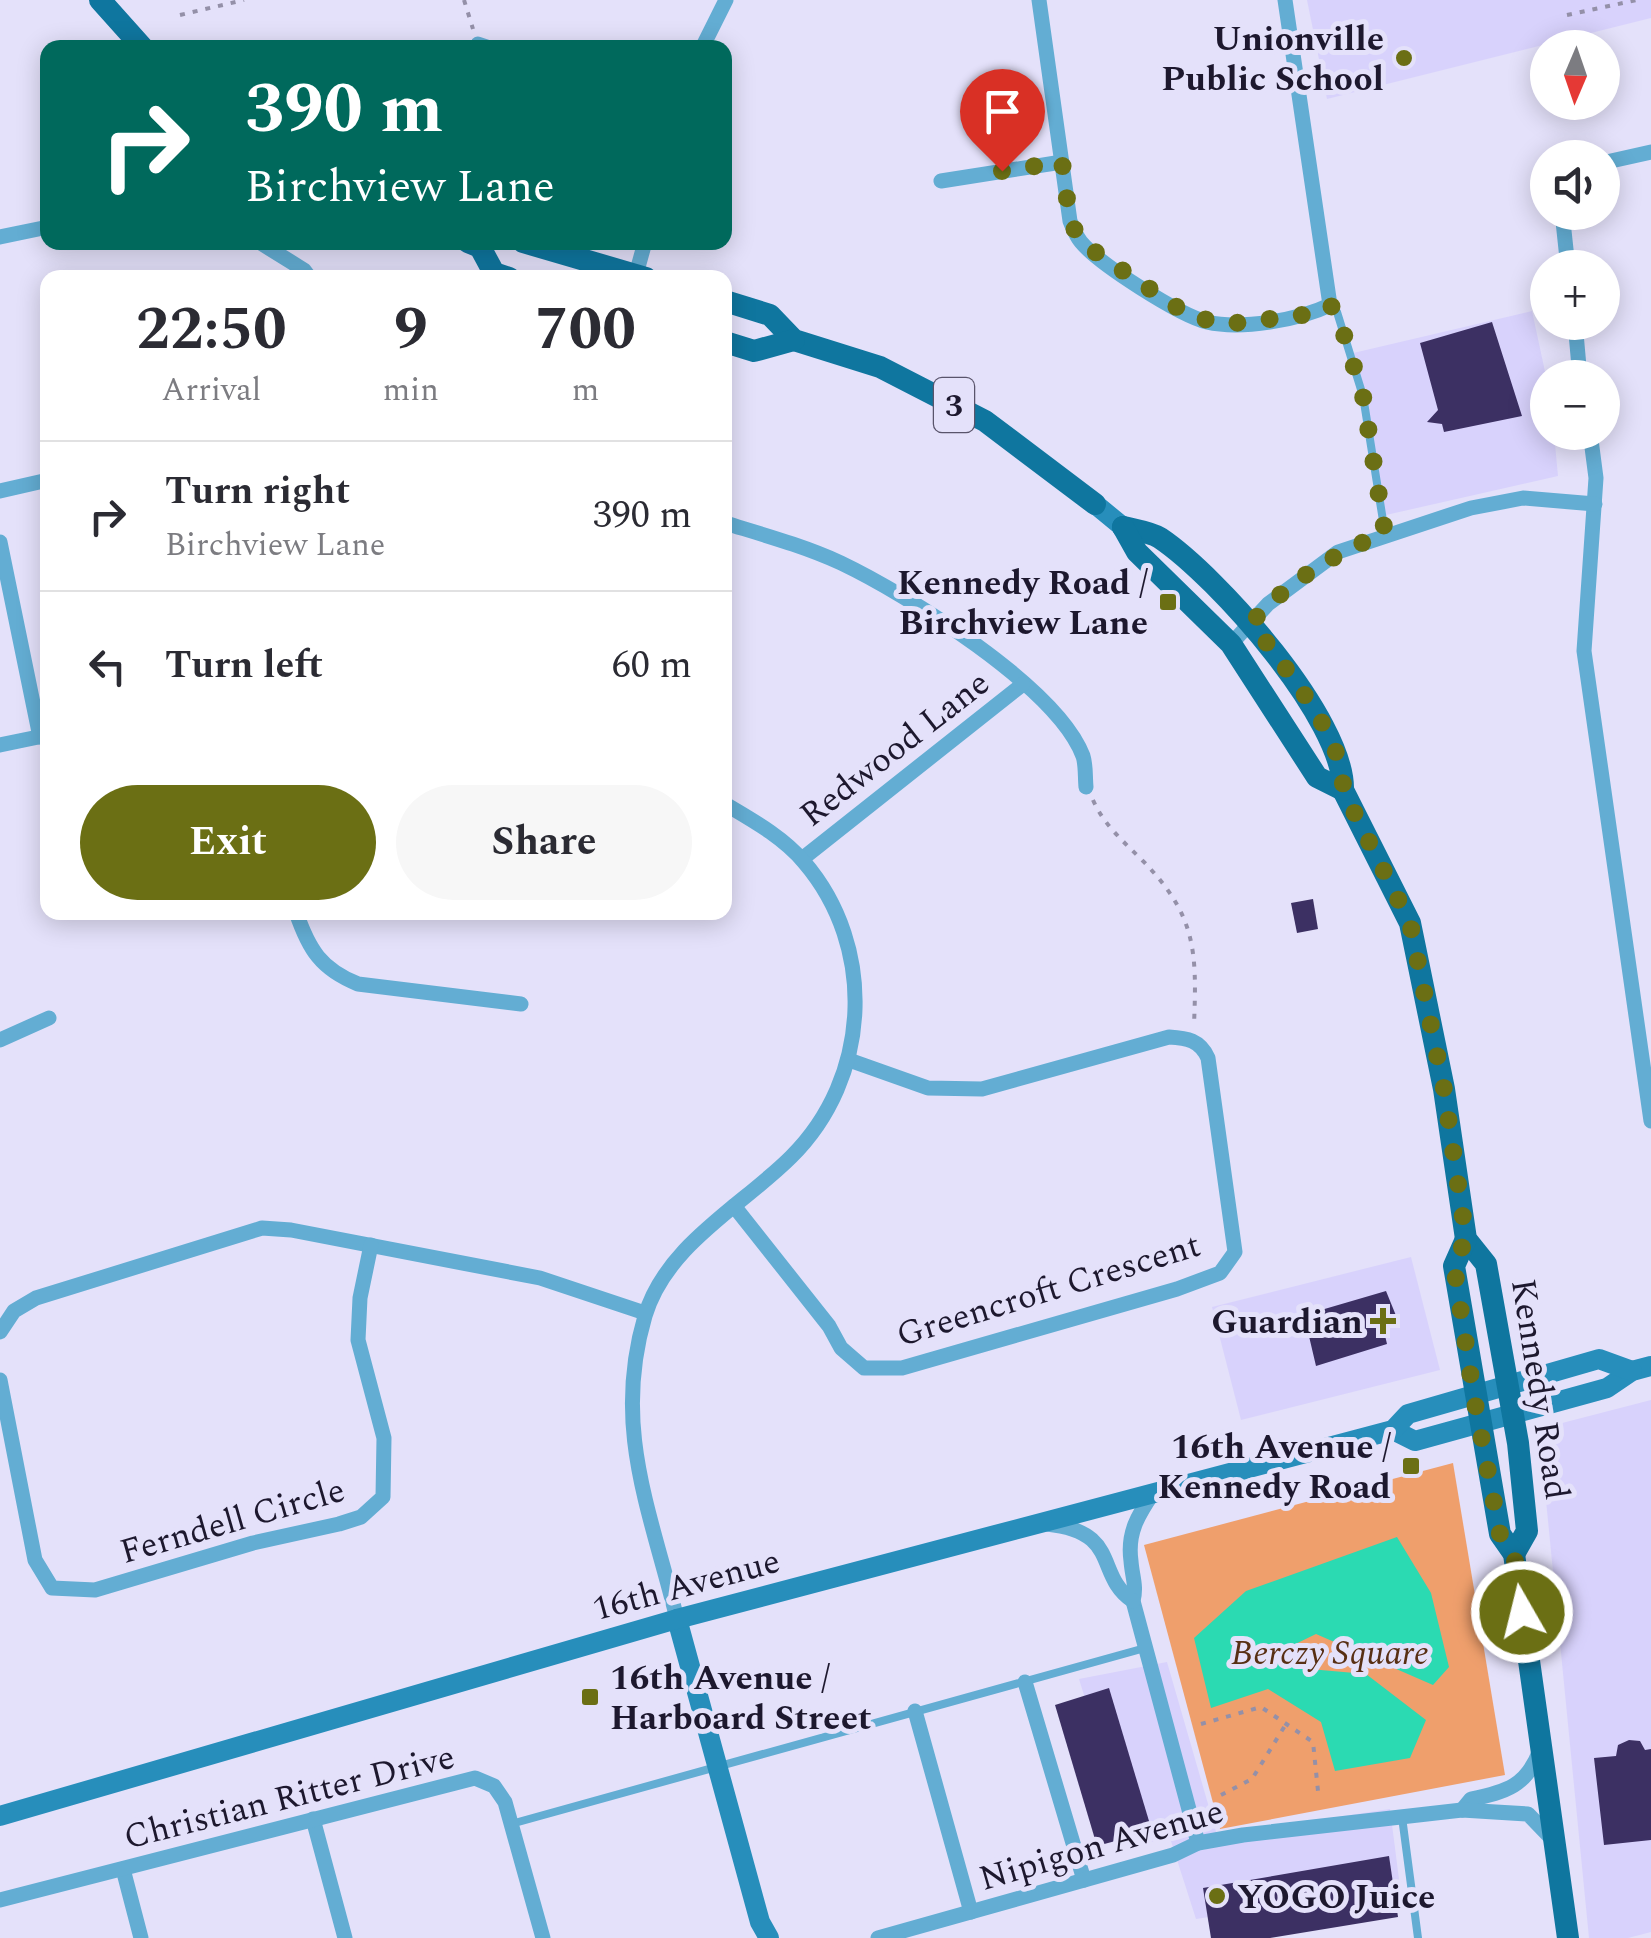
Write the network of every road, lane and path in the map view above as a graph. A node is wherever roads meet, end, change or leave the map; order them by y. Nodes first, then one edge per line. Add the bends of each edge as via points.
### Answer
1 (100, 0) edge
2 (244, 0) edge
3 (464, 0) edge
4 (726, 0) edge
5 (1039, 0) edge
6 (1285, 0) edge
7 (1637, 0) edge
8 (180, 15) dead end
9 (1567, 16) dead end
10 (136, 40) edge
11 (481, 40) edge
12 (706, 40) edge
13 (1651, 152) edge
14 (1620, 159) edge
15 (1062, 162) junction
16 (940, 181) dead end
17 (40, 230) edge
18 (0, 237) edge
19 (272, 250) edge
20 (550, 250) edge
21 (304, 270) edge
22 (619, 270) edge
23 (732, 303) edge
24 (1330, 305) junction
25 (794, 340) junction
26 (732, 344) edge
27 (1591, 450) edge
28 (40, 482) edge
29 (0, 491) edge
30 (1095, 504) joint
31 (1594, 504) junction
32 (732, 525) edge
33 (1123, 527) junction
34 (1385, 533) junction
35 (0, 542) edge
36 (1252, 622) junction
37 (1231, 644) junction
38 (1022, 684) junction
39 (40, 718) edge
40 (40, 737) edge
41 (0, 745) edge
42 (1086, 786) joint
43 (1343, 790) junction
44 (732, 809) edge
45 (802, 859) junction
46 (300, 920) edge
47 (520, 1004) dead end
48 (49, 1018) dead end
49 (0, 1040) edge
50 (1193, 1041) junction
51 (850, 1060) junction
52 (1651, 1120) edge
53 (734, 1206) junction
54 (1466, 1238) junction
55 (371, 1244) junction
56 (645, 1313) junction
57 (0, 1332) edge
58 (1642, 1368) edge
59 (0, 1380) edge
60 (1509, 1386) junction
61 (1474, 1398) junction
62 (1512, 1415) junction
63 (1480, 1424) junction
64 (1394, 1430) junction
65 (1153, 1493) junction
66 (1040, 1523) junction
67 (1514, 1554) junction
68 (1133, 1602) junction
69 (677, 1619) junction
70 (1144, 1648) junction
71 (1025, 1682) junction
72 (915, 1711) junction
73 (1201, 1724) dead end
74 (1286, 1724) junction
75 (1542, 1748) junction
76 (716, 1765) junction
77 (1318, 1791) dead end
78 (1221, 1795) dead end
79 (1462, 1810) junction
80 (0, 1816) edge
81 (1402, 1817) junction
82 (313, 1819) junction
83 (511, 1824) junction
84 (1555, 1842) junction
85 (1198, 1843) junction
86 (123, 1869) junction
87 (1084, 1880) junction
88 (0, 1900) edge
89 (971, 1912) junction
90 (141, 1938) edge
91 (345, 1938) edge
92 (543, 1938) edge
93 (769, 1938) edge
94 (878, 1938) edge
95 (1418, 1938) edge
96 (1568, 1938) edge

1 - 10 main road
2 - 8 path
3 - 11 path
4 - 12 street
5 - 15 street
6 - 24 street
7 - 9 path
13 - 14 street
15 - 16 street
15 - 24 street via 1070,221 1082,243 1190,316 1227,324 1311,314
17 - 18 street
19 - 21 street
20 - 22 main road
23 - 25 main road, Kennedy Road / 3 via 770,314
24 - 34 lane via 1363,396
25 - 26 main road, Kennedy Road / 3 via 754,351
25 - 30 main road, Kennedy Road / 3 via 880,368 985,421
27 - 31 street
28 - 29 street
30 - 33 main road, Kennedy Road / 3
31 - 34 street via 1522,498
31 - 52 street via 1584,651
32 - 38 street, Redwood Lane via 837,562 897,592
33 - 36 main road, Kennedy Road / 3 via 1158,536
33 - 37 main road, Kennedy Road / 3 via 1137,552
34 - 36 street via 1338,552
35 - 39 street
36 - 37 street
36 - 43 main road, Kennedy Road / 3 via 1304,694 1344,768
37 - 43 main road, Kennedy Road / 3 via 1317,777
38 - 42 street, Redwood Lane via 1066,729 1083,757
38 - 45 street, Redwood Lane
40 - 41 street
42 - 50 path via 1102,820 1169,888 1191,928
43 - 54 main road, Kennedy Road / 3 via 1410,923
44 - 45 street
45 - 51 street via 852,956
46 - 47 street via 324,969 358,984
48 - 49 street
50 - 51 street via 1169,1037 970,1089 928,1088
50 - 53 street, Greencroft Crescent via 1208,1058 1236,1242 1226,1265 1209,1278 902,1368 864,1368 841,1348
51 - 53 street via 813,1132
53 - 56 street via 700,1234
54 - 60 main road, Kennedy Road / 3 via 1486,1264
54 - 61 main road, Kennedy Road / 3 via 1454,1266
55 - 56 street via 540,1278
55 - 57 street via 262,1228 224,1236 36,1298 14,1310
55 - 59 street, Ferndell Circle via 358,1340 386,1460 384,1497 361,1517 95,1590 52,1588 35,1560
56 - 69 street via 629,1417 643,1498
58 - 60 main road, 16th Avenue via 1599,1359
58 - 62 main road, 16th Avenue via 1607,1388
60 - 61 main road, 16th Avenue
60 - 62 main road, Kennedy Road / 3
61 - 63 main road, Kennedy Road / 3
61 - 64 main road, 16th Avenue via 1408,1414
62 - 63 main road, 16th Avenue
62 - 67 main road, Kennedy Road / 3 via 1527,1531
63 - 64 main road, 16th Avenue via 1414,1442
63 - 67 main road, Kennedy Road / 3 via 1500,1534
64 - 65 main road, 16th Avenue
65 - 66 main road, 16th Avenue
65 - 68 street via 1130,1539
66 - 68 street via 1088,1535
66 - 69 main road, 16th Avenue
67 - 75 main road, Kennedy Road / 3
68 - 70 street
69 - 76 main road
69 - 80 main road, 16th Avenue
70 - 71 lane
70 - 85 street
71 - 72 lane
71 - 87 street
72 - 76 lane
72 - 89 street
73 - 74 path via 1260,1707
74 - 77 path via 1313,1742
74 - 78 path via 1252,1779
75 - 79 street, Nipigon Avenue via 1526,1780 1471,1799
75 - 84 main road, Kennedy Road / 3
76 - 83 lane
76 - 93 main road
79 - 81 street, Nipigon Avenue
79 - 84 street, Nipigon Avenue via 1528,1814
81 - 85 street, Nipigon Avenue
81 - 95 lane
82 - 83 street, Christian Ritter Drive via 475,1778 500,1792
82 - 86 street, Christian Ritter Drive
82 - 91 street
83 - 92 street, Christian Ritter Drive
84 - 96 main road, Kennedy Road / 3
85 - 87 street, Nipigon Avenue
86 - 88 street, Christian Ritter Drive
86 - 90 street
87 - 89 street, Nipigon Avenue
89 - 94 street, Nipigon Avenue

